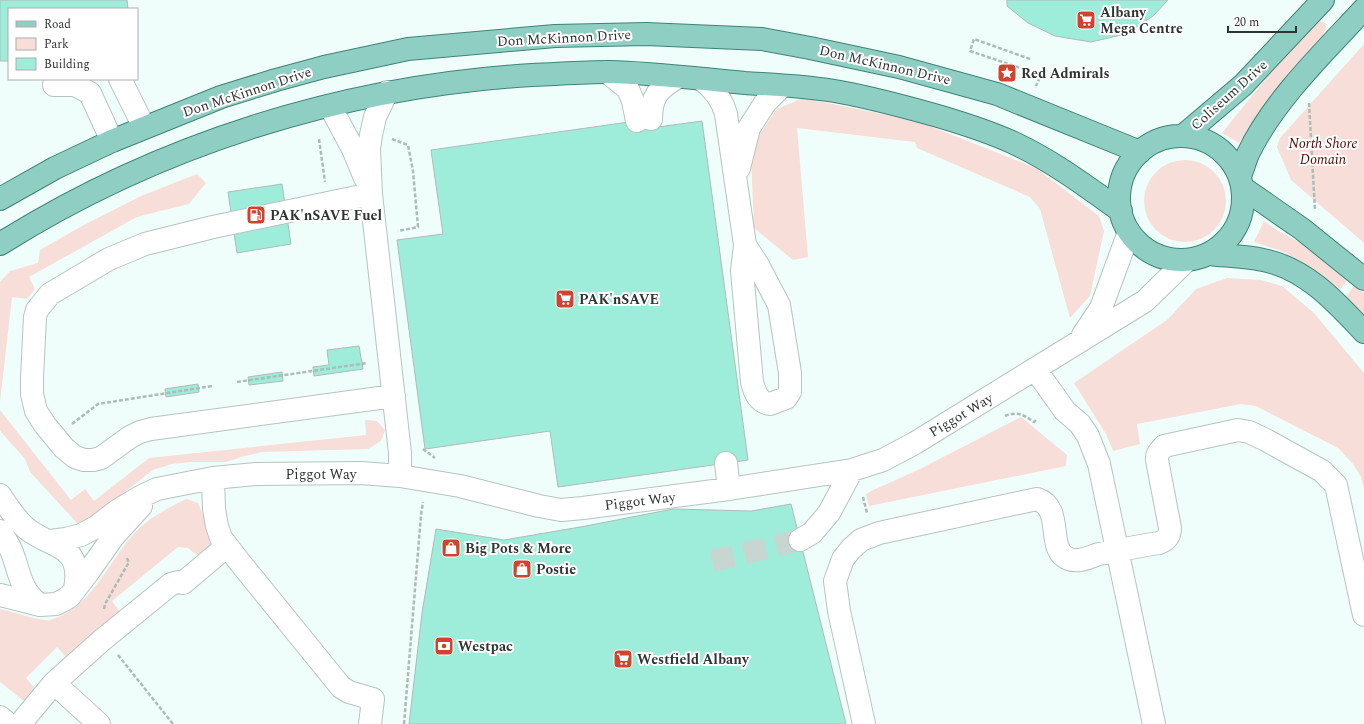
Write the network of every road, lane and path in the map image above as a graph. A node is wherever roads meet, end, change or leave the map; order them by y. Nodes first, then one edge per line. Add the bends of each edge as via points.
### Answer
1 (1323, 0) edge
2 (1364, 9) edge
3 (1030, 59) dead end
4 (607, 72) junction
5 (678, 77) junction
6 (701, 79) junction
7 (120, 80) edge
8 (54, 84) dead end
9 (782, 86) junction
10 (387, 92) junction
11 (1034, 92) dead end
12 (1309, 98) dead end
13 (330, 106) junction
14 (144, 127) junction
15 (1182, 136) junction
16 (386, 137) dead end
17 (319, 139) dead end
18 (112, 141) junction
19 (1140, 152) junction
20 (1241, 182) junction
21 (737, 188) junction
22 (371, 194) junction
23 (0, 199) edge
24 (329, 202) junction
25 (1121, 211) junction
26 (1315, 214) dead end
27 (395, 232) dead end
28 (1129, 232) junction
29 (0, 244) edge
30 (745, 246) junction
31 (1208, 254) junction
32 (1187, 260) junction
33 (1364, 279) edge
34 (1364, 332) edge
35 (1077, 342) junction
36 (374, 362) dead end
37 (1035, 369) junction
38 (237, 382) dead end
39 (212, 386) dead end
40 (394, 396) junction
41 (54, 437) junction
42 (421, 444) dead end
43 (437, 458) dead end
44 (726, 463) dead end
45 (852, 470) junction
46 (400, 476) junction
47 (212, 478) junction
48 (172, 486) junction
49 (729, 490) junction
50 (0, 495) edge
51 (424, 500) dead end
52 (865, 504) dead end
53 (867, 513) dead end
54 (113, 537) junction
55 (800, 540) tunnel mouth
56 (50, 541) junction
57 (2, 543) edge
58 (227, 546) junction
59 (1118, 550) junction
60 (75, 589) junction
61 (0, 595) edge
62 (40, 605) junction
63 (1364, 615) edge
64 (101, 641) junction
65 (54, 683) junction
66 (0, 717) edge
67 (8, 724) edge
68 (20, 724) edge
69 (99, 724) edge
70 (173, 724) edge
71 (370, 724) edge
72 (404, 724) edge
73 (864, 724) edge
74 (1154, 724) edge

1 - 15 main road, Coliseum Drive via 1243,85
2 - 20 main road via 1280,102 1249,153
3 - 11 path via 974,39 970,51 1041,75
4 - 5 main road
4 - 5 street via 628,89 644,120 654,96
4 - 10 main road via 495,78
5 - 6 main road
6 - 9 main road
6 - 21 street via 711,86 720,98 725,111
7 - 14 street
8 - 18 street via 75,85 90,94
9 - 21 street via 765,103 749,128
9 - 25 main road via 838,92 906,107 976,127 1039,155
10 - 13 main road
10 - 22 street via 375,117 371,135
12 - 26 path
13 - 22 street via 353,149
13 - 29 main road via 253,127 163,161 83,197
14 - 18 main road, Don McKinnon Drive
14 - 19 main road, Don McKinnon Drive via 221,97 276,80 408,49 555,36 646,34 762,39 899,67 997,94
15 - 19 main road via 1153,143
15 - 20 main road via 1201,139 1218,147 1231,160
16 - 27 path via 408,145 416,199 418,227
17 - 24 path
18 - 23 main road, Don McKinnon Drive via 55,168
19 - 25 main road via 1122,179 1119,195
20 - 31 main road via 1243,208 1236,227 1225,243
20 - 33 main road
21 - 30 street
22 - 24 street
22 - 40 street
24 - 41 street via 145,244 109,259 50,294 37,310 32,394 36,411
25 - 28 main road
28 - 32 main road via 1140,245 1154,254 1170,259
28 - 35 street, Piggot Way via 1101,308
30 - 30 street via 779,304 790,373 790,392 786,398 770,404 760,400 752,382 742,271
31 - 32 main road
31 - 34 main road via 1264,260 1287,268 1304,277 1337,303
32 - 35 street, Piggot Way via 1145,301
35 - 37 street, Piggot Way
36 - 38 path
37 - 45 street, Piggot Way via 915,443 883,460
37 - 59 street via 1088,436 1099,464
39 - 41 path via 98,404
40 - 41 street via 151,429 130,437 101,458 93,460 75,457
40 - 46 street
42 - 43 path via 422,448
44 - 49 street
45 - 49 street, Piggot Way
45 - 55 street via 829,513 812,533
46 - 47 street, Piggot Way via 362,473 256,474
46 - 49 street, Piggot Way via 460,486 561,510
47 - 48 street, Piggot Way
47 - 58 street via 217,526
48 - 54 street, Piggot Way via 138,509
48 - 56 street, Piggot Way via 157,489 140,497 80,535
50 - 56 street via 26,528
51 - 72 path
52 - 53 path
54 - 60 street, Piggot Way
54 - 64 path via 129,562 105,604 101,620
56 - 60 street via 68,553 73,561 76,569
57 - 62 street via 11,551 26,591
58 - 64 street via 183,582 171,584
58 - 71 street via 341,687 373,699
59 - 63 street via 1159,543 1170,533 1156,456 1164,446 1238,430 1249,432 1322,471 1336,485
59 - 73 street via 1074,560 1064,556 1058,547 1052,512 1044,501 1037,498 880,533 861,540 842,559 835,581 839,611
59 - 74 street
60 - 62 street, Piggot Way via 70,596 56,604
61 - 62 street
64 - 65 street
64 - 70 path via 116,652
65 - 68 street
65 - 69 street
66 - 67 street

